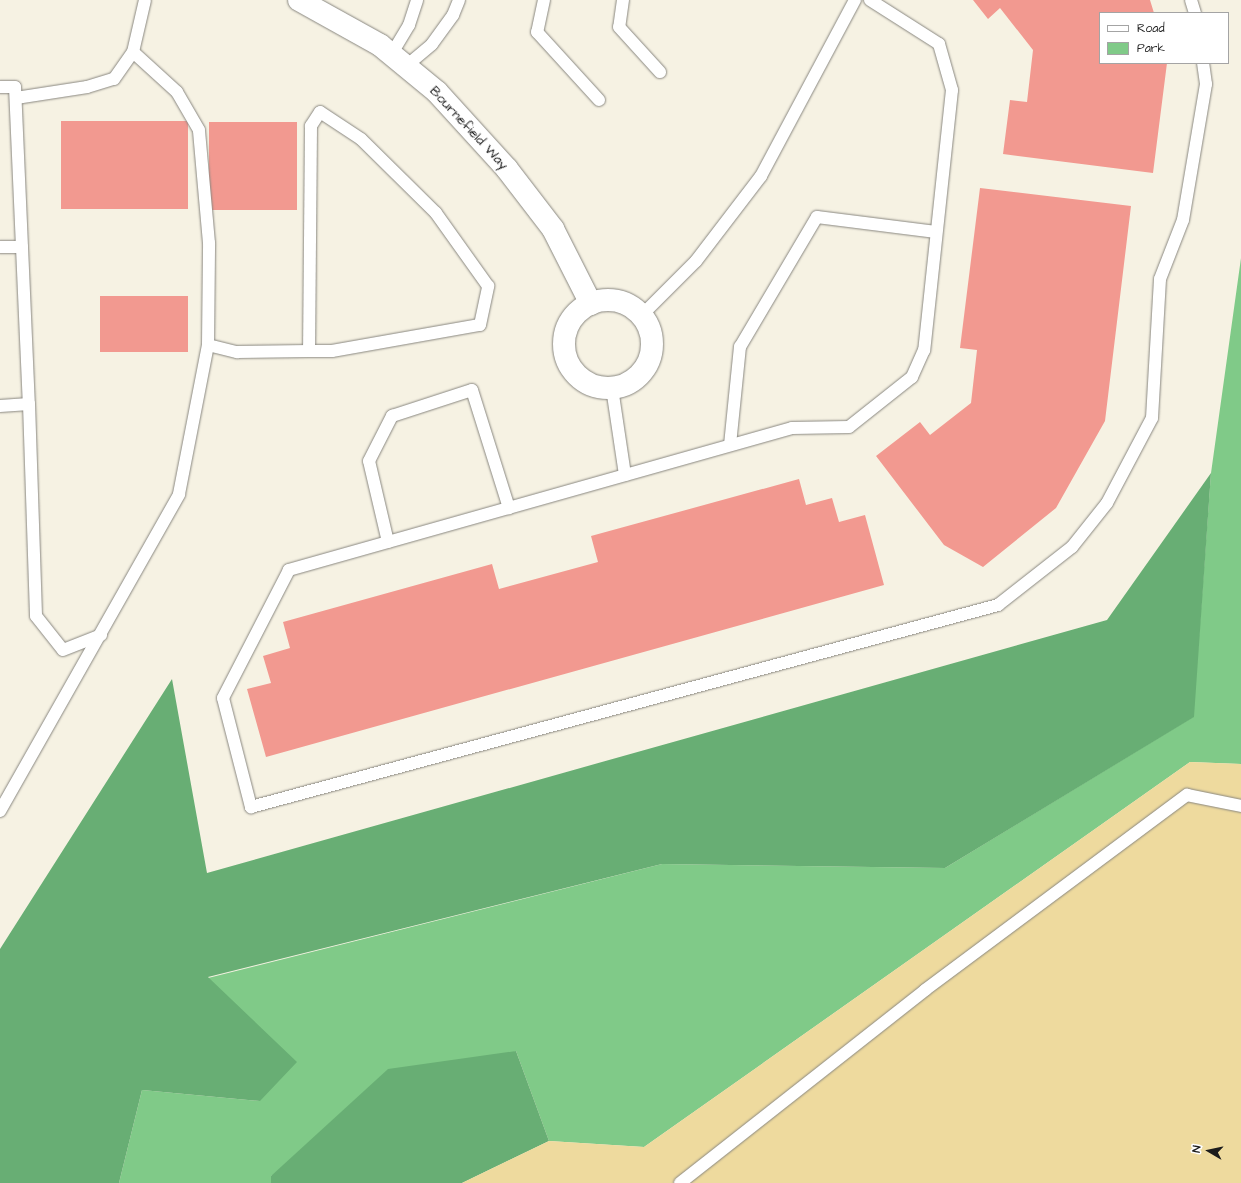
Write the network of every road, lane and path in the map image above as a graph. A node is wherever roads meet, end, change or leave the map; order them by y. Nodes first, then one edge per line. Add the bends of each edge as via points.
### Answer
1 (145, 0) edge
2 (299, 0) edge
3 (417, 0) edge
4 (459, 0) edge
5 (544, 0) edge
6 (624, 0) edge
7 (855, 0) edge
8 (870, 0) edge
9 (1191, 0) edge
10 (1195, 12) edge
11 (133, 52) junction
12 (398, 61) junction
13 (1203, 64) edge
14 (660, 72) dead end
15 (0, 87) edge
16 (16, 98) junction
17 (599, 100) dead end
18 (936, 232) junction
19 (0, 247) edge
20 (22, 247) junction
21 (591, 304) junction
22 (642, 315) junction
23 (208, 345) junction
24 (309, 351) junction
25 (612, 388) junction
26 (29, 404) junction
27 (0, 406) edge
28 (730, 445) junction
29 (625, 475) junction
30 (509, 508) junction
31 (388, 542) junction
32 (101, 635) junction
33 (1241, 806) edge
34 (0, 811) edge
35 (680, 1183) edge

1 - 11 lane
2 - 12 street, Bournefield Way
3 - 12 lane
4 - 12 lane via 453,15 432,44
5 - 17 lane via 537,32
6 - 14 lane via 619,27
7 - 22 lane via 760,176 696,261
8 - 18 lane via 939,44 952,90
9 - 10 lane
11 - 16 lane via 114,79 87,87
11 - 23 lane via 177,92 199,130 209,243
12 - 21 street, Bournefield Way via 437,92 507,169 553,230
13 - 31 lane via 1206,84 1183,220 1160,279 1152,418 1107,503 1077,540 998,605 251,807 223,698 289,570
15 - 16 lane via 16,87
16 - 20 lane
18 - 28 lane via 924,350 912,377 849,427 792,428
18 - 28 lane via 817,217 740,346
19 - 20 lane
20 - 26 lane
21 - 22 street via 618,301
21 - 25 street via 570,322 564,348 568,362 586,382
22 - 25 street via 652,340 649,360 637,377
23 - 24 lane via 237,352
23 - 32 lane via 179,494
24 - 24 lane via 332,351 480,325 488,286 436,213 361,139 320,112 311,126
25 - 29 lane
26 - 27 lane
26 - 32 lane via 36,616 63,650
28 - 29 lane
29 - 30 lane
30 - 31 lane
30 - 31 lane via 472,390 392,416 369,461
32 - 34 lane
33 - 35 lane via 1187,794 925,990

